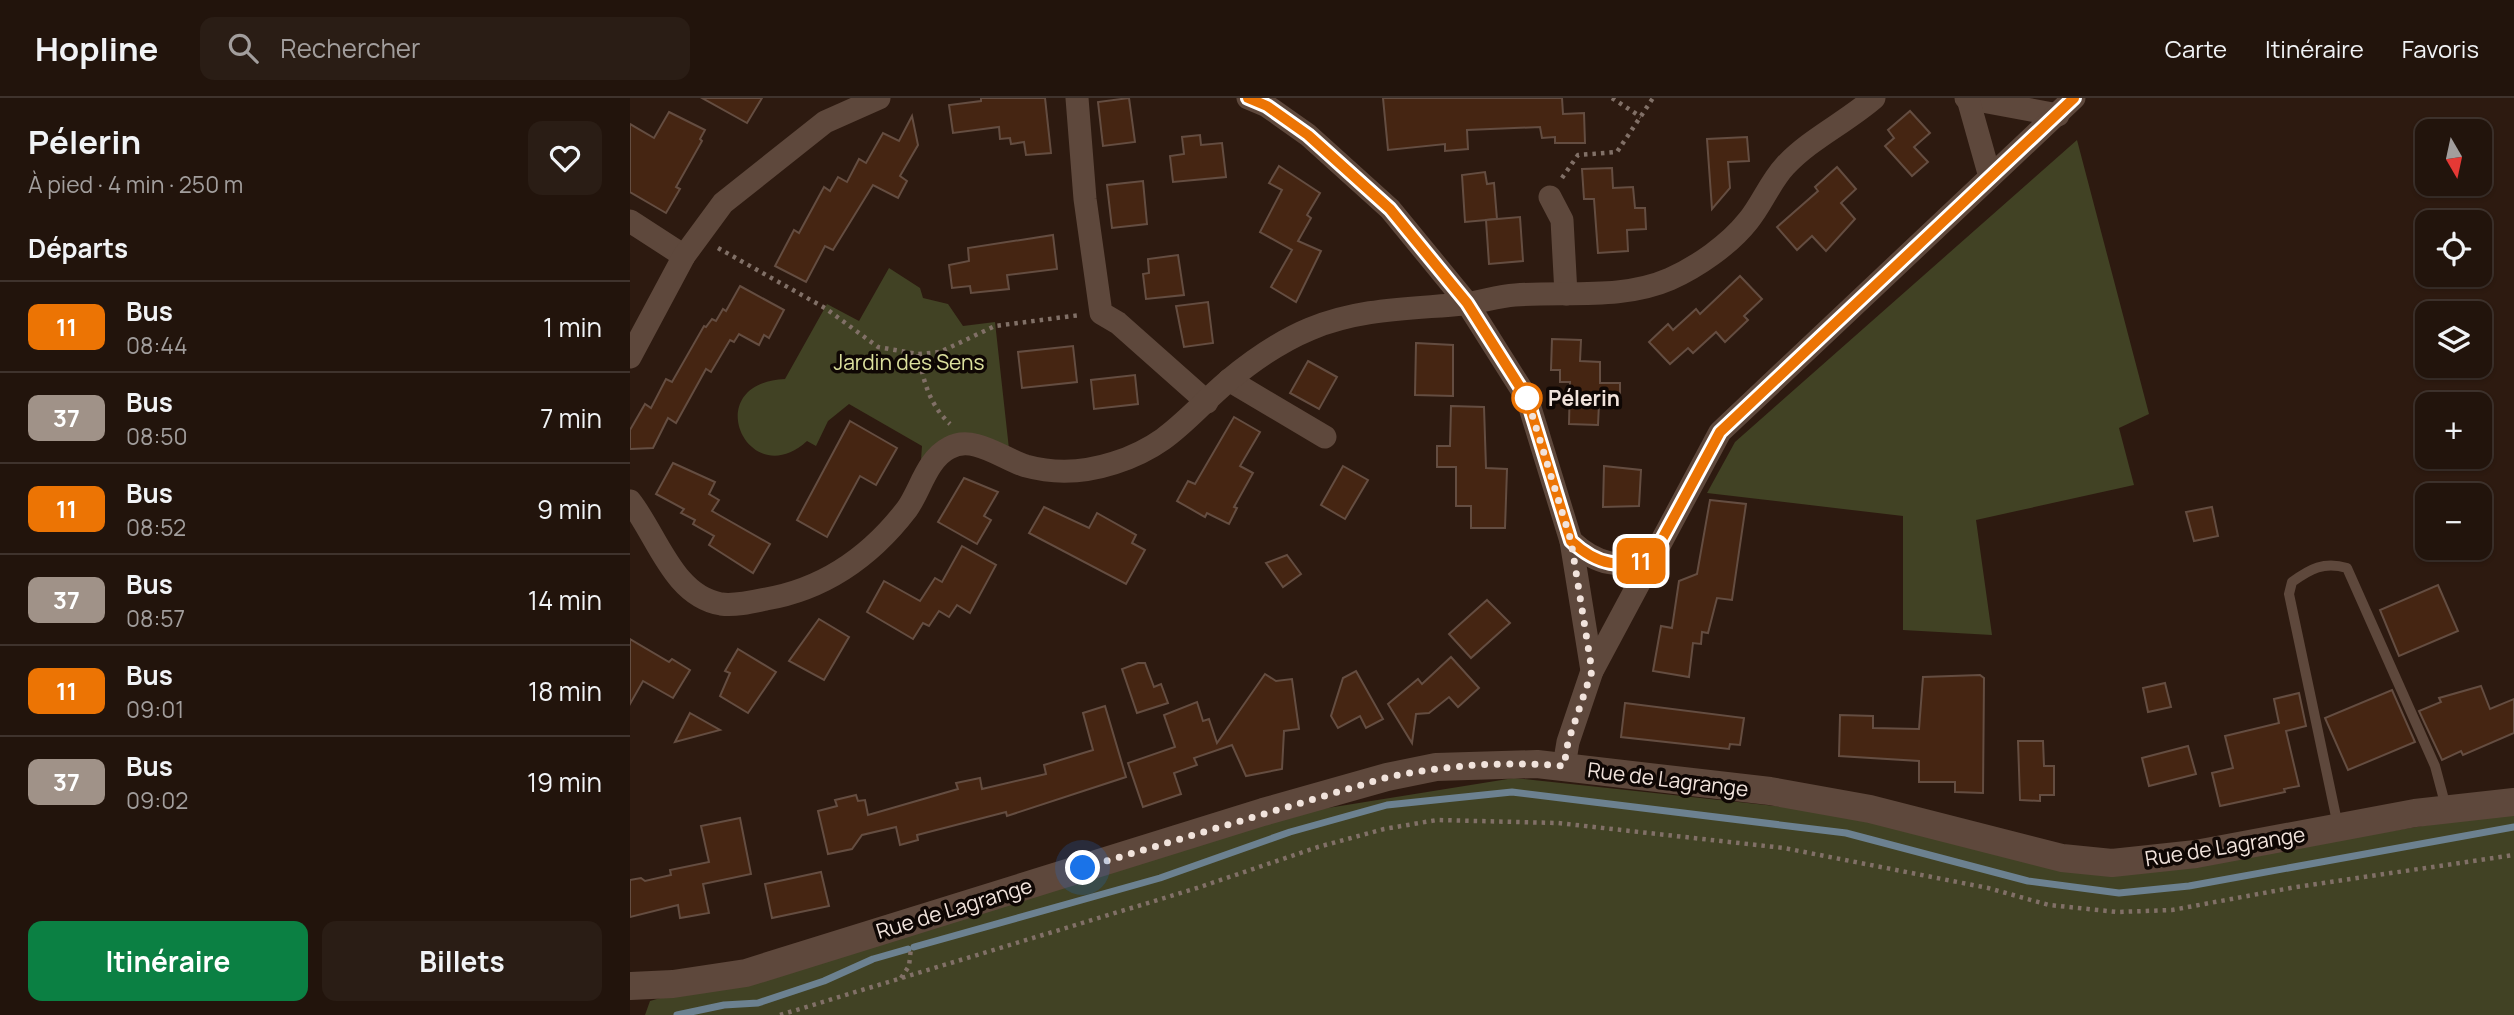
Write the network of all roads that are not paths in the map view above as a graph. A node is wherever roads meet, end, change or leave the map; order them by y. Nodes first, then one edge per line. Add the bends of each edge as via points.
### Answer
1 (879, 98) edge
2 (1077, 98) edge
3 (1248, 98) edge
4 (1874, 98) edge
5 (1967, 98) edge
6 (2074, 98) edge
7 (2058, 116) junction
8 (1990, 177) junction
9 (1550, 197) road end
10 (630, 221) edge
11 (690, 246) junction
12 (1566, 294) junction
13 (1467, 303) junction
14 (630, 356) edge
15 (1229, 380) junction
16 (1207, 401) junction
17 (1325, 437) dead end
18 (630, 501) edge
19 (1571, 541) junction
20 (1653, 556) junction
21 (1592, 671) junction
22 (1564, 766) junction
23 (2514, 802) edge
24 (2447, 809) junction
25 (2338, 827) junction
26 (630, 986) edge

1 - 11 street via 825,122 723,203
2 - 16 street via 1101,313
3 - 13 street via 1308,135 1390,209
4 - 12 street via 1845,123 1804,147 1782,169 1747,223 1698,264 1668,280 1636,289
5 - 7 street
5 - 8 street
6 - 7 street
7 - 8 street
8 - 20 street via 1720,432
9 - 12 street via 1562,220
10 - 11 street
11 - 14 street
12 - 13 street via 1512,295
13 - 15 street via 1361,313 1310,329 1271,349
13 - 19 street via 1527,398
15 - 16 street
15 - 17 street
16 - 18 street via 1175,433 1146,451 1099,466 1065,472 1027,466 971,444 949,448 931,466 909,506 883,538 849,567 786,596 752,602 723,604 700,597 682,581
19 - 20 street via 1585,554 1606,562 1629,565
19 - 21 street
20 - 21 street
21 - 22 street
22 - 25 street, Rue de Lagrange via 1770,791 1870,809 2062,858 2112,863 2196,854
22 - 26 street, Rue de Lagrange via 1487,763 1388,777 746,973
23 - 24 street, Rue de Lagrange
24 - 25 street, Rue de Lagrange
24 - 25 lane via 2435,766 2347,568 2334,564 2312,568 2292,582 2289,594

